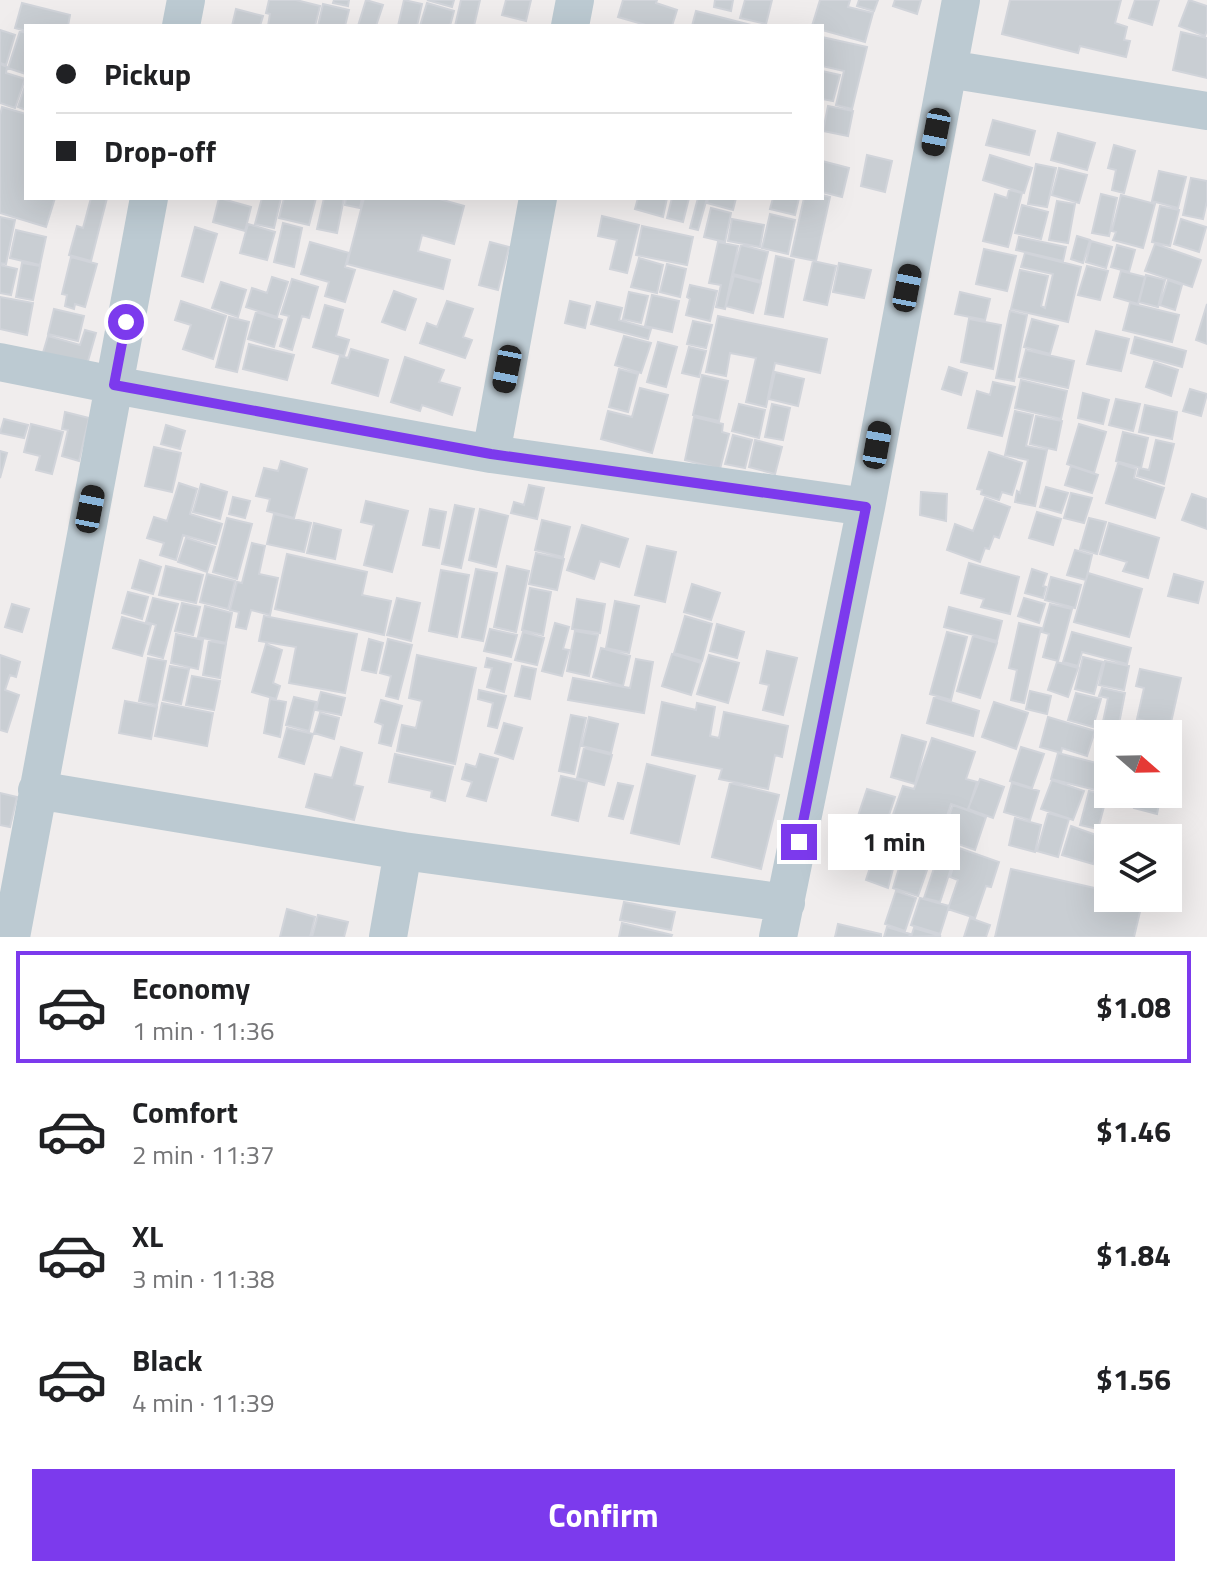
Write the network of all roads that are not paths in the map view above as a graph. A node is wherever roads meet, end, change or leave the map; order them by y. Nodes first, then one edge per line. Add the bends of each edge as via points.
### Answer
1 (186, 0) edge
2 (575, 0) edge
3 (961, 0) edge
4 (181, 24) edge
5 (570, 24) edge
6 (948, 69) junction
7 (1207, 111) edge
8 (149, 200) edge
9 (538, 200) edge
10 (0, 362) edge
11 (114, 385) junction
12 (491, 454) junction
13 (866, 507) junction
14 (37, 790) junction
15 (403, 851) junction
16 (782, 920) edge
17 (11, 937) edge
18 (388, 937) edge

1 - 4 street
2 - 5 street
3 - 6 street
6 - 7 street
6 - 13 street
8 - 11 street
9 - 12 street
10 - 11 street
11 - 12 street
11 - 14 street
12 - 13 street
13 - 16 street
14 - 15 street
14 - 17 street
15 - 16 street
15 - 18 street

